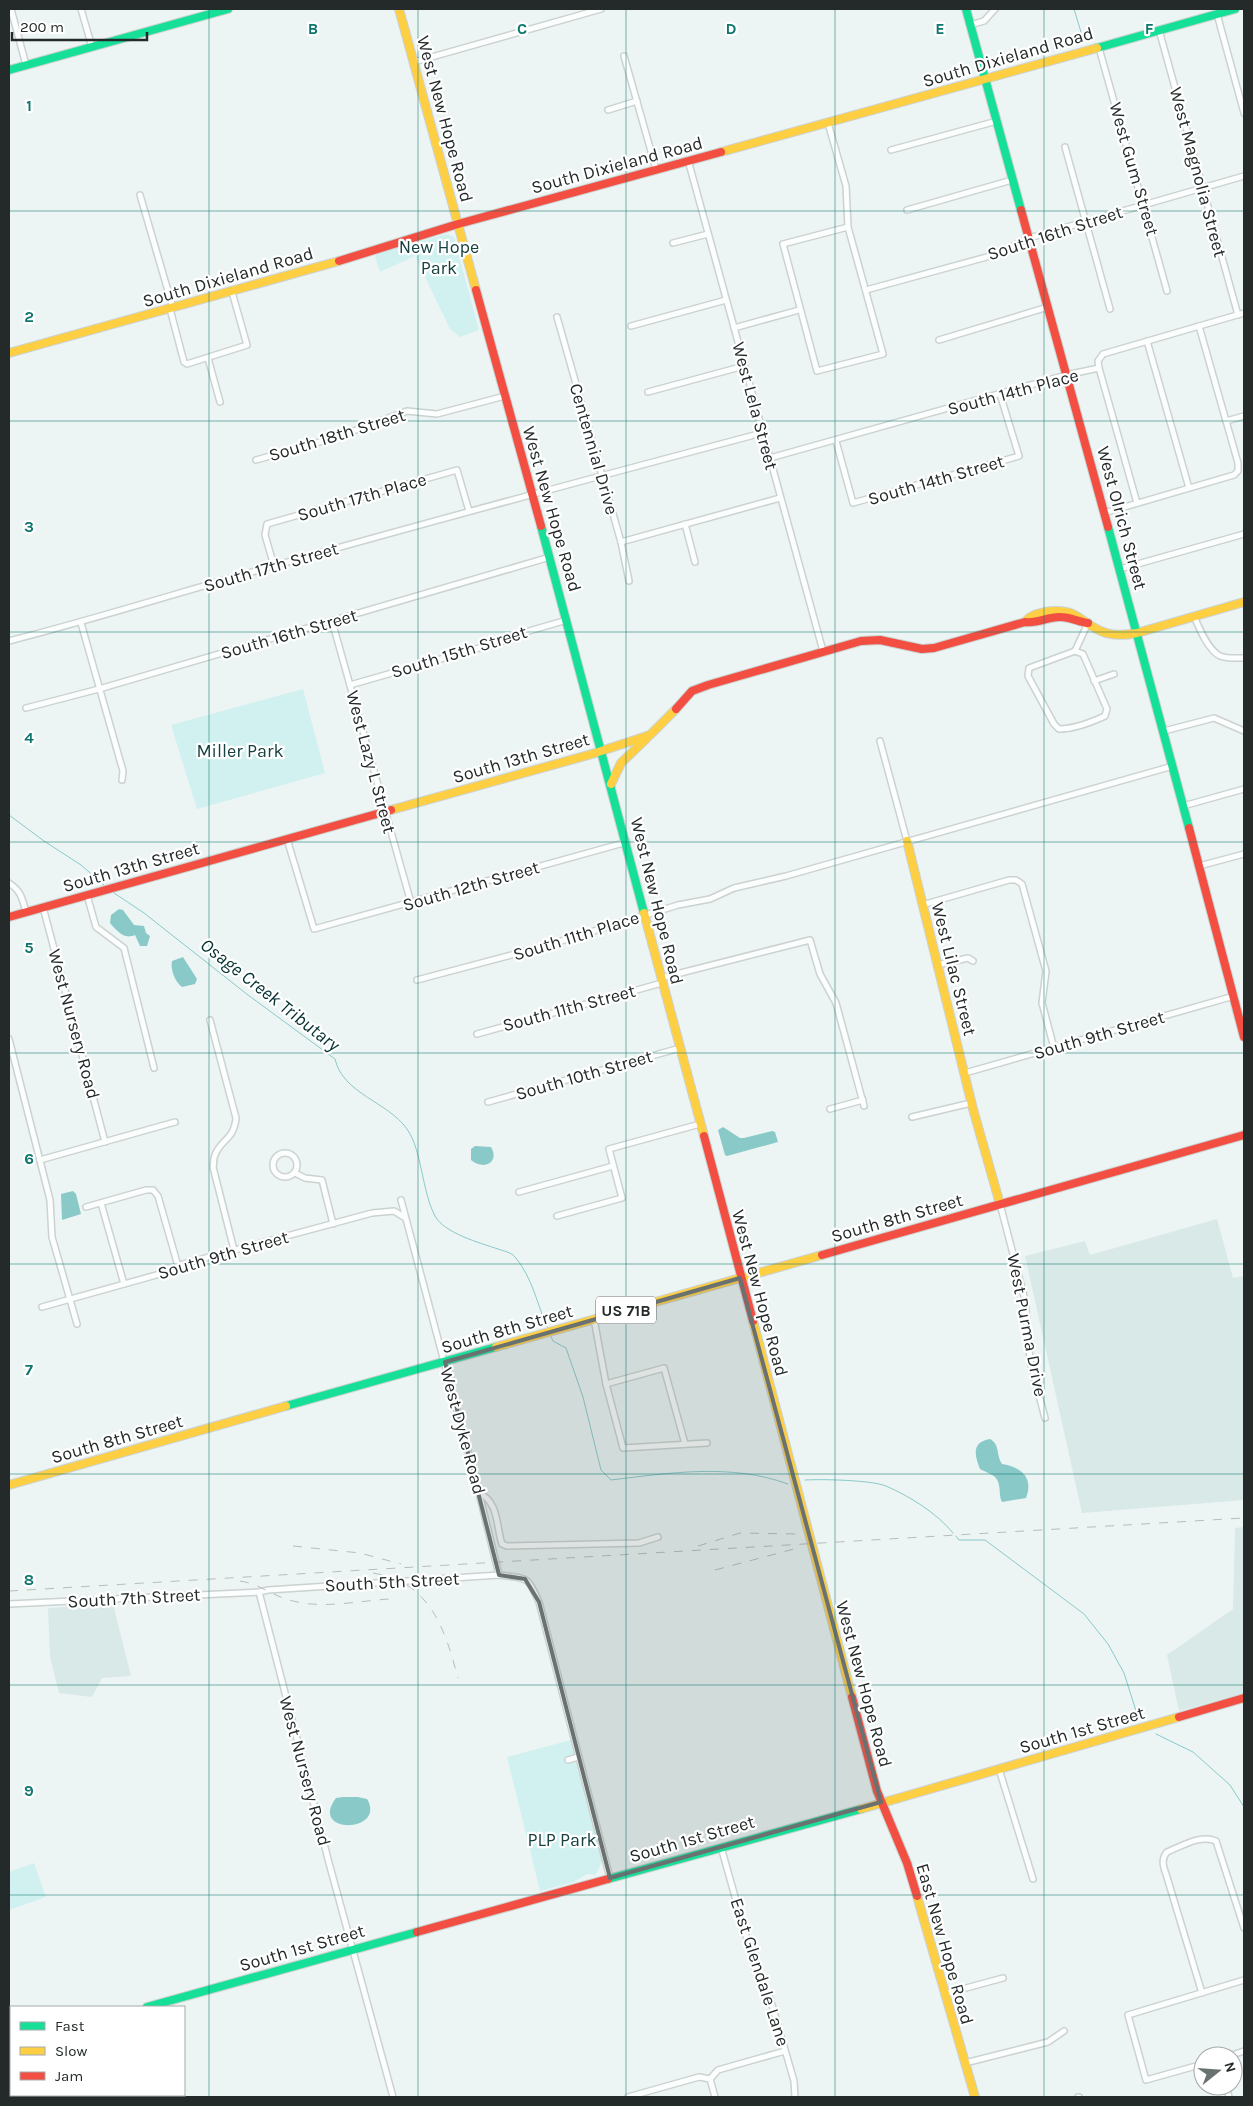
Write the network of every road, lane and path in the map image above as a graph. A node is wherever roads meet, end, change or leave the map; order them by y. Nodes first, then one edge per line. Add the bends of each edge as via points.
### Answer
1 (11, 9) edge
2 (82, 9) edge
3 (228, 9) edge
4 (399, 9) edge
5 (601, 9) edge
6 (966, 9) edge
7 (995, 9) edge
8 (1235, 9) edge
9 (1217, 14) junction
10 (970, 25) junction
11 (1159, 30) junction
12 (92, 47) junction
13 (1099, 48) junction
14 (624, 56) dead end
15 (414, 62) junction
16 (26, 65) junction
17 (9, 70) edge
18 (986, 79) junction
19 (637, 102) junction
20 (608, 110) dead end
21 (1244, 114) edge
22 (997, 121) junction
23 (828, 123) junction
24 (1065, 147) dead end
25 (891, 150) dead end
26 (688, 160) junction
27 (656, 169) junction
28 (1244, 176) edge
29 (1012, 180) junction
30 (1202, 188) junction
31 (140, 195) dead end
32 (1144, 204) junction
33 (907, 210) dead end
34 (1085, 221) junction
35 (458, 224) junction
36 (848, 227) junction
37 (708, 234) junction
38 (1029, 238) junction
39 (674, 243) dead end
40 (866, 290) junction
41 (1167, 291) dead end
42 (232, 292) junction
43 (726, 300) junction
44 (1048, 307) junction
45 (172, 309) junction
46 (1110, 309) dead end
47 (799, 310) junction
48 (1244, 313) edge
49 (1238, 315) junction
50 (557, 317) dead end
51 (631, 326) dead end
52 (1199, 326) junction
53 (734, 328) junction
54 (939, 340) dead end
55 (1148, 341) junction
56 (9, 353) edge
57 (208, 358) junction
58 (744, 366) junction
59 (1099, 368) junction
60 (1066, 375) junction
61 (648, 392) dead end
62 (1000, 394) junction
63 (505, 396) junction
64 (220, 402) dead end
65 (1244, 416) edge
66 (1226, 421) junction
67 (762, 433) junction
68 (836, 441) junction
69 (770, 458) junction
70 (256, 460) dead end
71 (602, 476) junction
72 (1189, 488) junction
73 (533, 493) junction
74 (780, 498) junction
75 (1137, 503) junction
76 (469, 511) junction
77 (1104, 513) junction
78 (685, 524) junction
79 (1244, 534) edge
80 (620, 542) junction
81 (550, 557) junction
82 (695, 562) dead end
83 (274, 566) junction
84 (1120, 569) junction
85 (629, 581) dead end
86 (1244, 602) edge
87 (1194, 616) junction
88 (567, 620) junction
89 (332, 621) junction
90 (81, 623) junction
91 (1088, 623) junction
92 (1137, 633) junction
93 (9, 641) edge
94 (823, 651) junction
95 (1075, 651) junction
96 (1244, 658) edge
97 (1114, 674) dead end
98 (1094, 681) junction
99 (350, 685) junction
100 (98, 689) junction
101 (26, 708) dead end
102 (1164, 731) junction
103 (1244, 731) edge
104 (650, 735) junction
105 (880, 741) dead end
106 (602, 750) junction
107 (1173, 766) junction
108 (122, 780) dead end
109 (611, 784) junction
110 (1244, 788) edge
111 (1183, 806) junction
112 (385, 812) junction
113 (287, 839) junction
114 (907, 841) junction
115 (627, 842) junction
116 (1244, 854) edge
117 (1199, 866) junction
118 (9, 883) edge
119 (87, 895) junction
120 (411, 903) junction
121 (922, 905) junction
122 (43, 907) junction
123 (26, 912) junction
124 (645, 915) junction
125 (9, 916) edge
126 (973, 961) dead end
127 (937, 965) junction
128 (417, 980) dead end
129 (662, 981) junction
130 (1234, 996) junction
131 (210, 1020) dead end
132 (477, 1034) dead end
133 (1244, 1037) edge
134 (9, 1039) edge
135 (680, 1048) junction
136 (1054, 1048) junction
137 (154, 1068) dead end
138 (965, 1073) junction
139 (863, 1100) junction
140 (488, 1102) dead end
141 (971, 1103) junction
142 (864, 1106) dead end
143 (830, 1109) dead end
144 (912, 1117) dead end
145 (175, 1122) dead end
146 (700, 1124) junction
147 (1244, 1135) edge
148 (105, 1142) junction
149 (40, 1160) junction
150 (613, 1166) junction
151 (295, 1173) junction
152 (519, 1192) dead end
153 (401, 1200) dead end
154 (101, 1203) junction
155 (1000, 1204) junction
156 (86, 1207) dead end
157 (556, 1216) dead end
158 (404, 1217) junction
159 (333, 1224) junction
160 (234, 1250) junction
161 (178, 1266) junction
162 (740, 1278) junction
163 (124, 1284) junction
164 (70, 1299) junction
165 (42, 1307) dead end
166 (594, 1319) junction
167 (77, 1324) dead end
168 (445, 1362) junction
169 (606, 1384) junction
170 (1045, 1418) dead end
171 (707, 1443) dead end
172 (685, 1444) junction
173 (9, 1485) edge
174 (479, 1493) junction
175 (658, 1537) dead end
176 (499, 1576) junction
177 (259, 1592) junction
178 (9, 1604) edge
179 (1244, 1698) edge
180 (578, 1757) junction
181 (568, 1760) dead end
182 (999, 1769) junction
183 (881, 1802) junction
184 (720, 1847) junction
185 (610, 1878) junction
186 (1033, 1879) dead end
187 (1244, 1928) edge
188 (353, 1949) junction
189 (1003, 1978) dead end
190 (1244, 1980) edge
191 (1202, 1993) junction
192 (944, 1994) junction
193 (151, 2006) edge
194 (1064, 2031) dead end
195 (785, 2051) junction
196 (964, 2062) junction
197 (1193, 2067) edge
198 (710, 2079) junction
199 (653, 2090) junction
200 (393, 2097) edge
201 (628, 2097) edge
202 (656, 2097) edge
203 (715, 2097) edge
204 (795, 2097) edge
205 (975, 2097) edge

1 - 16 street
2 - 12 street
3 - 12 main road
4 - 15 main road, West New Hope Road
5 - 15 street
6 - 10 main road, West Olrich Street
7 - 10 street via 984,21
8 - 9 main road, South Dixieland Road
9 - 11 main road, South Dixieland Road
9 - 21 street
10 - 18 main road, West Olrich Street
11 - 13 main road, South Dixieland Road
11 - 30 street, West Magnolia Street
12 - 16 main road
13 - 18 main road, South Dixieland Road
13 - 32 street, West Gum Street
14 - 19 street
15 - 35 main road, West New Hope Road
16 - 17 main road
18 - 22 main road, West Olrich Street
18 - 23 main road, South Dixieland Road
19 - 20 street
19 - 27 street
22 - 25 street
22 - 29 main road, West Olrich Street
23 - 26 main road, South Dixieland Road
23 - 36 street via 846,186
24 - 34 street
26 - 27 main road, South Dixieland Road
26 - 37 street, West Lela Street
27 - 35 main road, South Dixieland Road
28 - 30 street, South 16th Street
29 - 33 street
29 - 38 main road, West Olrich Street
30 - 32 street, South 16th Street
30 - 49 street, West Magnolia Street
31 - 45 street
32 - 34 street, South 16th Street
32 - 41 street, West Gum Street
34 - 38 street, South 16th Street
34 - 46 street
35 - 42 main road, South Dixieland Road
35 - 63 main road, West New Hope Road
36 - 40 street
36 - 47 street via 783,244
37 - 39 street
37 - 43 street, West Lela Street
38 - 40 street, South 16th Street via 994,255
38 - 44 main road, West Olrich Street
40 - 47 street via 884,354 817,372
42 - 45 main road, South Dixieland Road
42 - 57 street via 247,345
43 - 51 street
43 - 53 street, West Lela Street
44 - 54 street
44 - 60 main road, West Olrich Street
45 - 56 main road, South Dixieland Road
45 - 57 street via 184,362
47 - 53 street
48 - 49 street, South 14th Place
49 - 52 street, South 14th Place
50 - 71 street, Centennial Drive
52 - 55 street, South 14th Place
52 - 66 street
53 - 58 street, West Lela Street
55 - 59 street, South 14th Place via 1103,354 1098,361
55 - 72 street
57 - 64 street
58 - 61 street
58 - 67 street, West Lela Street
59 - 60 street, South 14th Place
59 - 75 street
60 - 62 street, South 14th Place
60 - 77 main road, West Olrich Street
62 - 68 street, South 14th Place
62 - 68 street, South 14th Street via 1018,456 853,503
63 - 70 street, South 18th Street via 437,414 407,411 337,437
63 - 73 main road, West New Hope Road
65 - 66 street
66 - 72 street via 1238,471
67 - 69 street, West Lela Street
67 - 71 street
68 - 69 street, South 14th Place
69 - 74 street, West Lela Street
71 - 73 street
71 - 80 street, Centennial Drive
72 - 75 street
73 - 76 street, South 17th Street
73 - 81 main road, West New Hope Road
74 - 78 street
74 - 94 street, West Lela Street
75 - 77 street
76 - 83 street, South 17th Street
76 - 83 street, South 17th Place via 457,470 267,524 264,535
77 - 84 main road, West Olrich Street
78 - 80 street
78 - 82 street
79 - 84 street
80 - 85 street, Centennial Drive
81 - 88 main road, West New Hope Road
81 - 89 street, South 16th Street
83 - 90 street, South 17th Street
84 - 92 main road, West Olrich Street
86 - 87 main road, South 13th Street
87 - 92 main road, South 13th Street
87 - 96 street via 1213,651 1228,658
88 - 99 street, South 15th Street
88 - 106 main road, West New Hope Road
89 - 99 street, West Lazy L Street
89 - 100 street, South 16th Street
90 - 93 street, South 17th Street
90 - 100 street
91 - 92 main road, South 13th Street via 1109,634
91 - 94 main road, South 13th Street via 1069,612 1050,611 1030,616 1025,622 934,648 870,640
91 - 95 street
92 - 102 main road, West Olrich Street
94 - 104 main road, South 13th Street via 692,691
95 - 98 street via 1083,654
95 - 98 street via 1029,668 1028,676 1059,729 1105,716 1107,709
97 - 98 street
99 - 112 street, West Lazy L Street
100 - 101 street, South 16th Street
100 - 108 street via 123,771
102 - 103 street via 1214,718
102 - 107 main road, West Olrich Street
104 - 106 main road, South 13th Street
104 - 109 main road via 622,760
105 - 114 street, West Lilac Street
106 - 109 main road, West New Hope Road
106 - 112 main road, South 13th Street
107 - 111 main road, West Olrich Street
107 - 114 street, South 11th Place
109 - 115 main road, West New Hope Road
110 - 111 street
111 - 117 main road, West Olrich Street
112 - 113 main road, South 13th Street
112 - 120 street, West Lazy L Street
113 - 119 main road, South 13th Street
113 - 120 street, South 12th Street via 314,929
114 - 121 main road, West Lilac Street
114 - 124 street, South 11th Place
115 - 120 street, South 12th Street
115 - 124 main road, West New Hope Road
116 - 117 street
117 - 130 main road, West Olrich Street
118 - 123 street via 22,895
119 - 122 main road, South 13th Street
119 - 137 street via 96,927 124,948
121 - 127 main road, West Lilac Street
121 - 136 street via 1009,880 1022,884 1046,971 1042,1003
122 - 123 main road, South 13th Street
122 - 148 street, West Nursery Road
123 - 125 main road, South 13th Street
124 - 128 street, South 11th Place
124 - 129 main road, West New Hope Road
126 - 127 street via 968,958
127 - 138 main road, West Lilac Street
129 - 132 street, South 11th Street
129 - 135 main road, West New Hope Road
129 - 139 street, South 11th Street via 810,940 820,974 836,1003
130 - 133 main road, West Olrich Street
130 - 136 street, South 9th Street
131 - 160 street via 236,1118 231,1136 214,1156 213,1167
134 - 149 street
135 - 140 street, South 10th Street
135 - 146 main road, West New Hope Road
136 - 138 street, South 9th Street
138 - 141 main road, West Lilac Street
139 - 142 street
139 - 143 street
141 - 144 street
141 - 155 main road, West Lilac Street
145 - 148 street
146 - 150 street via 609,1149
146 - 162 main road, West New Hope Road
147 - 155 main road, South 8th Street / US 71B
148 - 149 street
149 - 164 street via 52,1209 52,1237
150 - 152 street
150 - 157 street via 622,1198
151 - 151 street via 297,1161 293,1155 284,1152 274,1159 273,1167 278,1176 286,1178
151 - 159 street via 322,1180
153 - 158 street, West Dyke Road
154 - 156 street
154 - 161 street via 153,1190 158,1196
154 - 163 street
155 - 162 main road, South 8th Street / US 71B
155 - 170 street, West Purma Drive via 1025,1300 1030,1361
158 - 159 street, South 9th Street via 394,1211 372,1213
158 - 168 street, West Dyke Road
159 - 160 street, South 9th Street
160 - 161 street, South 9th Street
161 - 163 street, South 9th Street
162 - 166 main road, South 8th Street / US 71B
162 - 183 main road, West New Hope Road
163 - 164 street, South 9th Street
164 - 165 street, South 9th Street
164 - 167 street
166 - 168 main road, South 8th Street / US 71B
166 - 169 street
168 - 173 main road, South 8th Street / US 71B
168 - 174 street, West Dyke Road
169 - 172 street via 624,1448
169 - 172 street via 664,1368
171 - 172 street
174 - 175 street via 488,1497 492,1504 502,1544 507,1546 639,1543
174 - 176 street, West Dyke Road
176 - 177 street, South 5th Street
176 - 180 street, South 5th Street via 525,1579 531,1583 539,1602
177 - 178 street, South 7th Street
177 - 188 street, West Nursery Road
179 - 182 main road, South 1st Street
180 - 181 street
180 - 185 street
182 - 183 main road, South 1st Street
182 - 186 street
183 - 184 main road, South 1st Street
183 - 192 main road, East New Hope Road via 907,1864
184 - 185 main road, South 1st Street
184 - 195 street, East Glendale Lane via 759,1982 770,1998
185 - 188 main road, South 1st Street
187 - 191 street via 1216,1841 1202,1839 1163,1856
188 - 193 main road, South 1st Street
188 - 200 street, West Nursery Road
189 - 192 street
190 - 191 street
191 - 197 street via 1128,2015 1146,2080
192 - 196 main road, East New Hope Road
194 - 196 street via 1048,2042
195 - 198 street via 718,2070
195 - 204 street, East Glendale Lane
196 - 205 main road, East New Hope Road
198 - 199 street via 699,2077
198 - 203 street
199 - 201 street
199 - 202 street

